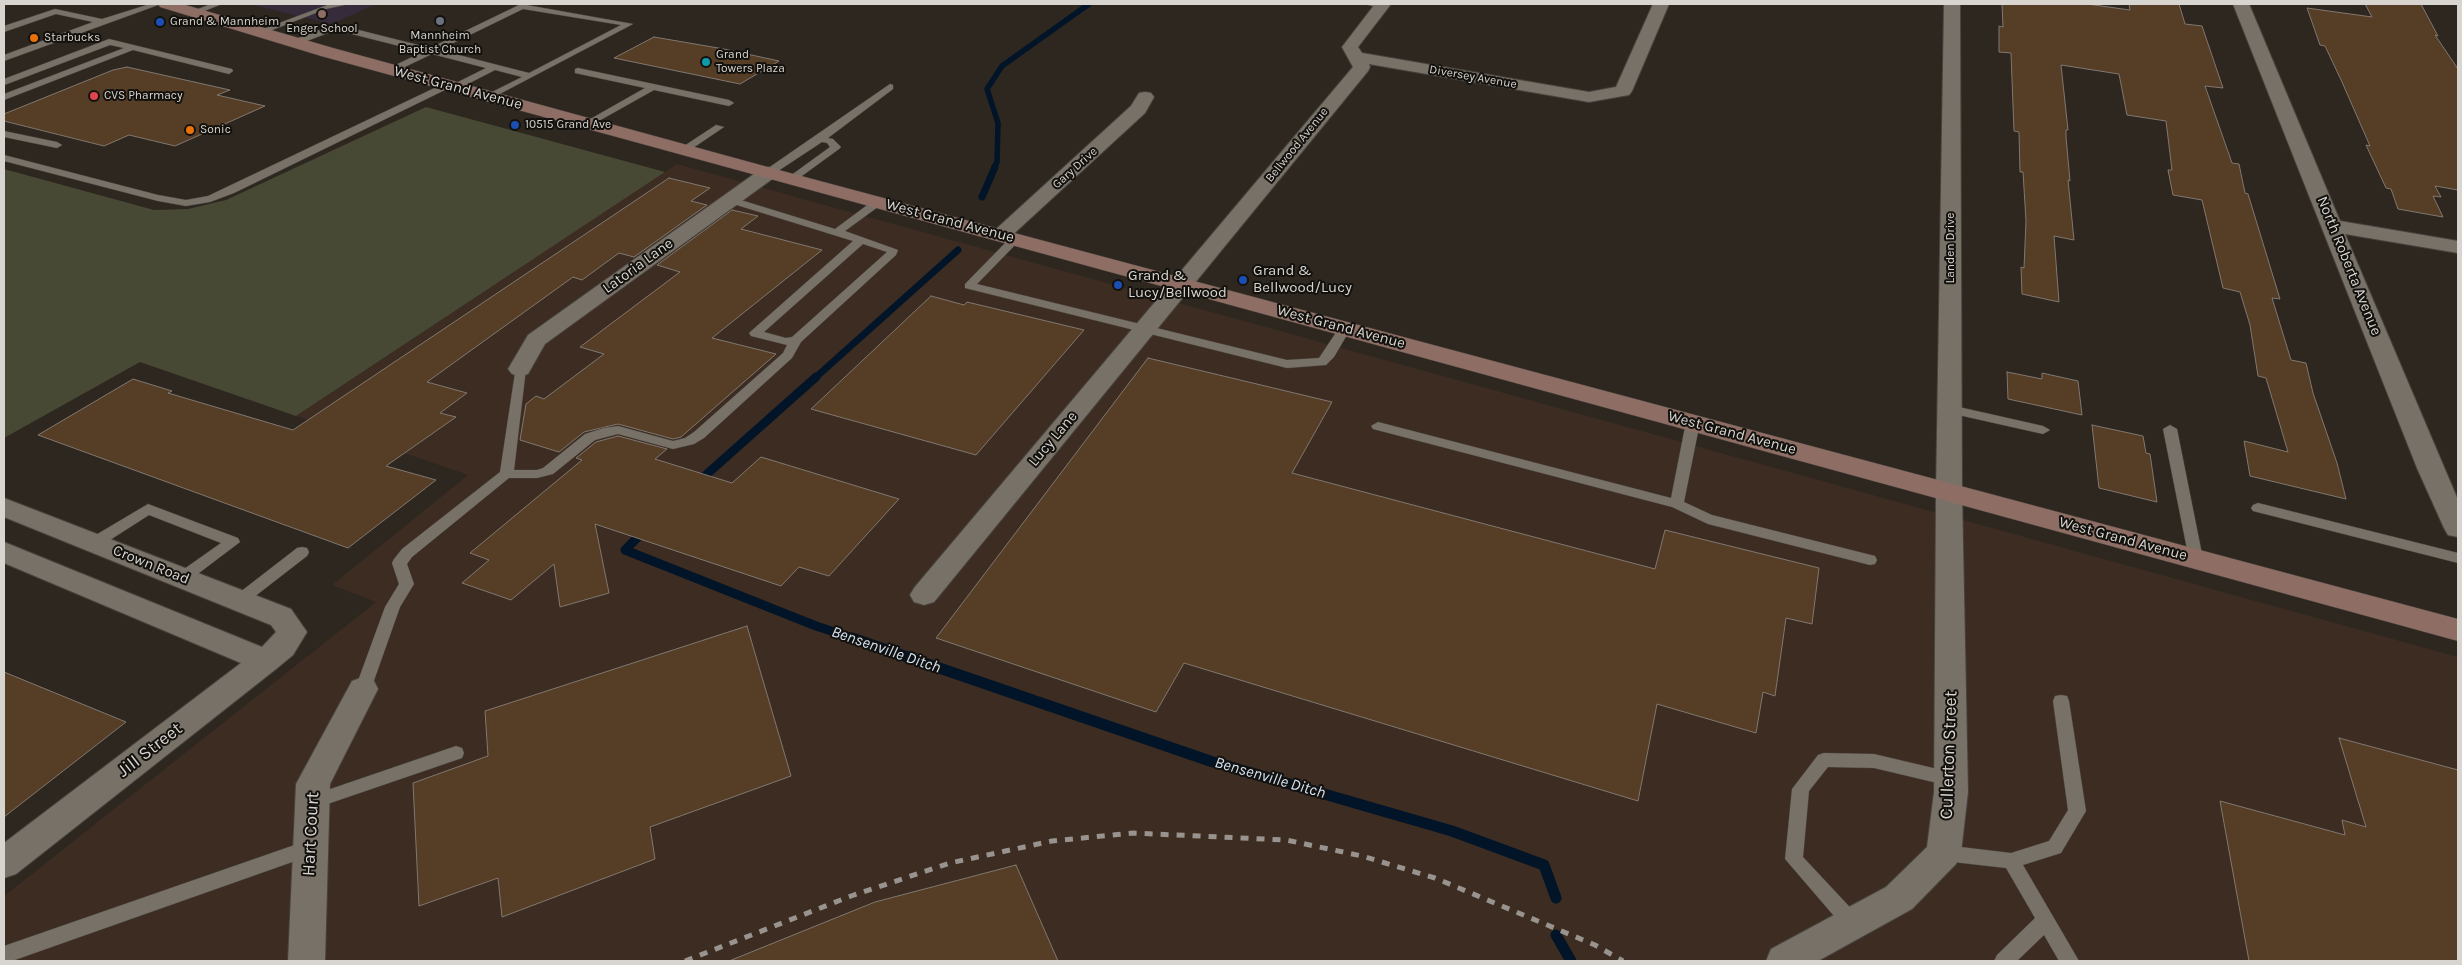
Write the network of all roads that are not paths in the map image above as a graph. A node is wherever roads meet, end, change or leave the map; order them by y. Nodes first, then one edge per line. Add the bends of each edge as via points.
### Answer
1 (157, 4) edge
2 (166, 4) edge
3 (218, 4) edge
4 (311, 4) edge
5 (346, 4) edge
6 (1661, 4) edge
7 (1952, 4) edge
8 (2241, 4) edge
9 (1377, 5) edge
10 (324, 7) junction
11 (194, 12) junction
12 (102, 22) junction
13 (4, 29) edge
14 (259, 32) junction
15 (296, 42) junction
16 (132, 48) junction
17 (430, 51) junction
18 (1357, 57) junction
19 (4, 58) edge
20 (494, 67) junction
21 (392, 70) junction
22 (230, 71) dead end
23 (578, 71) dead end
24 (530, 76) junction
25 (4, 82) edge
26 (452, 86) junction
27 (653, 87) junction
28 (890, 88) dead end
29 (489, 96) junction
30 (4, 97) edge
31 (1145, 97) dead end
32 (729, 103) dead end
33 (588, 124) junction
34 (718, 127) dead end
35 (4, 134) edge
36 (820, 138) junction
37 (57, 145) dead end
38 (684, 150) junction
39 (4, 158) edge
40 (768, 173) junction
41 (791, 179) junction
42 (731, 200) junction
43 (878, 202) junction
44 (2332, 226) junction
45 (837, 232) junction
46 (1008, 237) junction
47 (861, 240) junction
48 (2458, 247) edge
49 (1183, 284) junction
50 (1145, 328) junction
51 (1345, 328) junction
52 (796, 340) junction
53 (520, 369) joint
54 (1950, 409) junction
55 (1693, 422) junction
56 (1378, 426) dead end
57 (2170, 429) dead end
58 (2043, 430) dead end
59 (506, 474) junction
60 (1949, 492) junction
61 (1677, 504) junction
62 (4, 507) edge
63 (2258, 508) dead end
64 (2458, 528) edge
65 (94, 543) junction
66 (4, 552) edge
67 (302, 552) dead end
68 (2458, 558) edge
69 (2196, 559) junction
70 (1870, 560) dead end
71 (182, 578) junction
72 (924, 595) dead end
73 (240, 600) junction
74 (2458, 630) edge
75 (292, 632) joint
76 (265, 661) junction
77 (364, 689) joint
78 (2061, 701) dead end
79 (456, 753) dead end
80 (1951, 780) junction
81 (312, 802) junction
82 (310, 848) junction
83 (1944, 853) junction
84 (2011, 861) junction
85 (4, 863) edge
86 (2046, 920) junction
87 (1853, 924) junction
88 (4, 955) edge
89 (306, 961) edge
90 (1784, 961) edge
91 (2004, 961) edge
92 (2069, 961) edge

1 - 12 lane
2 - 11 main road, West Grand Avenue
3 - 11 lane
4 - 10 lane
5 - 10 lane
6 - 18 street, Diversey Avenue via 1623,91 1589,97
7 - 54 street, Landen Drive
8 - 44 street, North Roberta Avenue
9 - 18 street, Bellwood Avenue via 1350,47
10 - 14 lane
11 - 14 main road, West Grand Avenue
12 - 13 lane via 55,11
12 - 19 lane
14 - 15 main road, West Grand Avenue
15 - 17 lane via 335,27
15 - 21 main road, West Grand Avenue
16 - 22 lane
16 - 25 lane via 109,42
16 - 30 lane
17 - 20 lane
17 - 21 lane
17 - 24 lane via 522,6 629,24
18 - 49 street, Bellwood Avenue via 1362,66
20 - 24 lane
20 - 26 lane
21 - 26 main road, West Grand Avenue
23 - 27 lane
24 - 29 lane
26 - 29 main road, West Grand Avenue
26 - 39 lane via 230,191 202,201 186,203 158,198
27 - 32 lane
27 - 33 lane
28 - 36 lane
29 - 33 main road, West Grand Avenue
31 - 46 street, Gary Drive via 1140,109
33 - 38 main road, West Grand Avenue
34 - 38 lane
35 - 37 lane
36 - 40 lane
36 - 41 lane via 836,147
38 - 40 main road, West Grand Avenue
40 - 41 main road, West Grand Avenue
40 - 42 street, Latoria Lane
41 - 43 main road, West Grand Avenue
42 - 45 lane
42 - 53 street, Latoria Lane via 536,340
43 - 45 lane
43 - 46 main road, West Grand Avenue
44 - 48 street
44 - 64 street, North Roberta Avenue via 2430,468
45 - 47 lane
46 - 49 main road, West Grand Avenue
46 - 50 lane via 968,286
47 - 52 lane via 893,250 892,253
47 - 52 lane via 755,333 786,342
49 - 50 street, Lucy Lane
49 - 51 main road, West Grand Avenue
50 - 51 lane via 1287,364 1308,364 1322,362 1328,357
50 - 72 street, Lucy Lane
51 - 55 main road, West Grand Avenue
52 - 59 lane via 788,355 689,441 673,445 618,430 604,432 590,437 548,471
53 - 59 lane
54 - 58 lane
54 - 60 street, Landen Drive
55 - 60 main road, West Grand Avenue
55 - 61 lane
56 - 61 lane
57 - 69 lane
59 - 77 lane via 407,553 399,563 406,584 393,607
60 - 69 main road, West Grand Avenue
60 - 80 street, Cullerton Street
61 - 70 lane via 1708,519
62 - 65 street, Crown Road
63 - 68 lane
65 - 71 street, Crown Road
65 - 71 lane via 148,510 233,542
66 - 76 street
67 - 73 lane
69 - 74 main road, West Grand Avenue
71 - 73 street, Crown Road
73 - 75 street, Crown Road via 281,617
75 - 76 street, Jill Street via 282,647
76 - 85 street, Jill Street
77 - 81 street, Hart Court via 313,784
78 - 84 lane via 2077,811 2055,847
79 - 81 lane
80 - 83 street, Cullerton Street
80 - 87 lane via 1874,761 1824,760 1802,790 1794,859
81 - 82 street, Hart Court
82 - 88 lane
82 - 89 street, Hart Court
83 - 84 lane
83 - 87 street via 1899,898
84 - 86 lane
86 - 91 lane
86 - 92 lane
87 - 90 street

